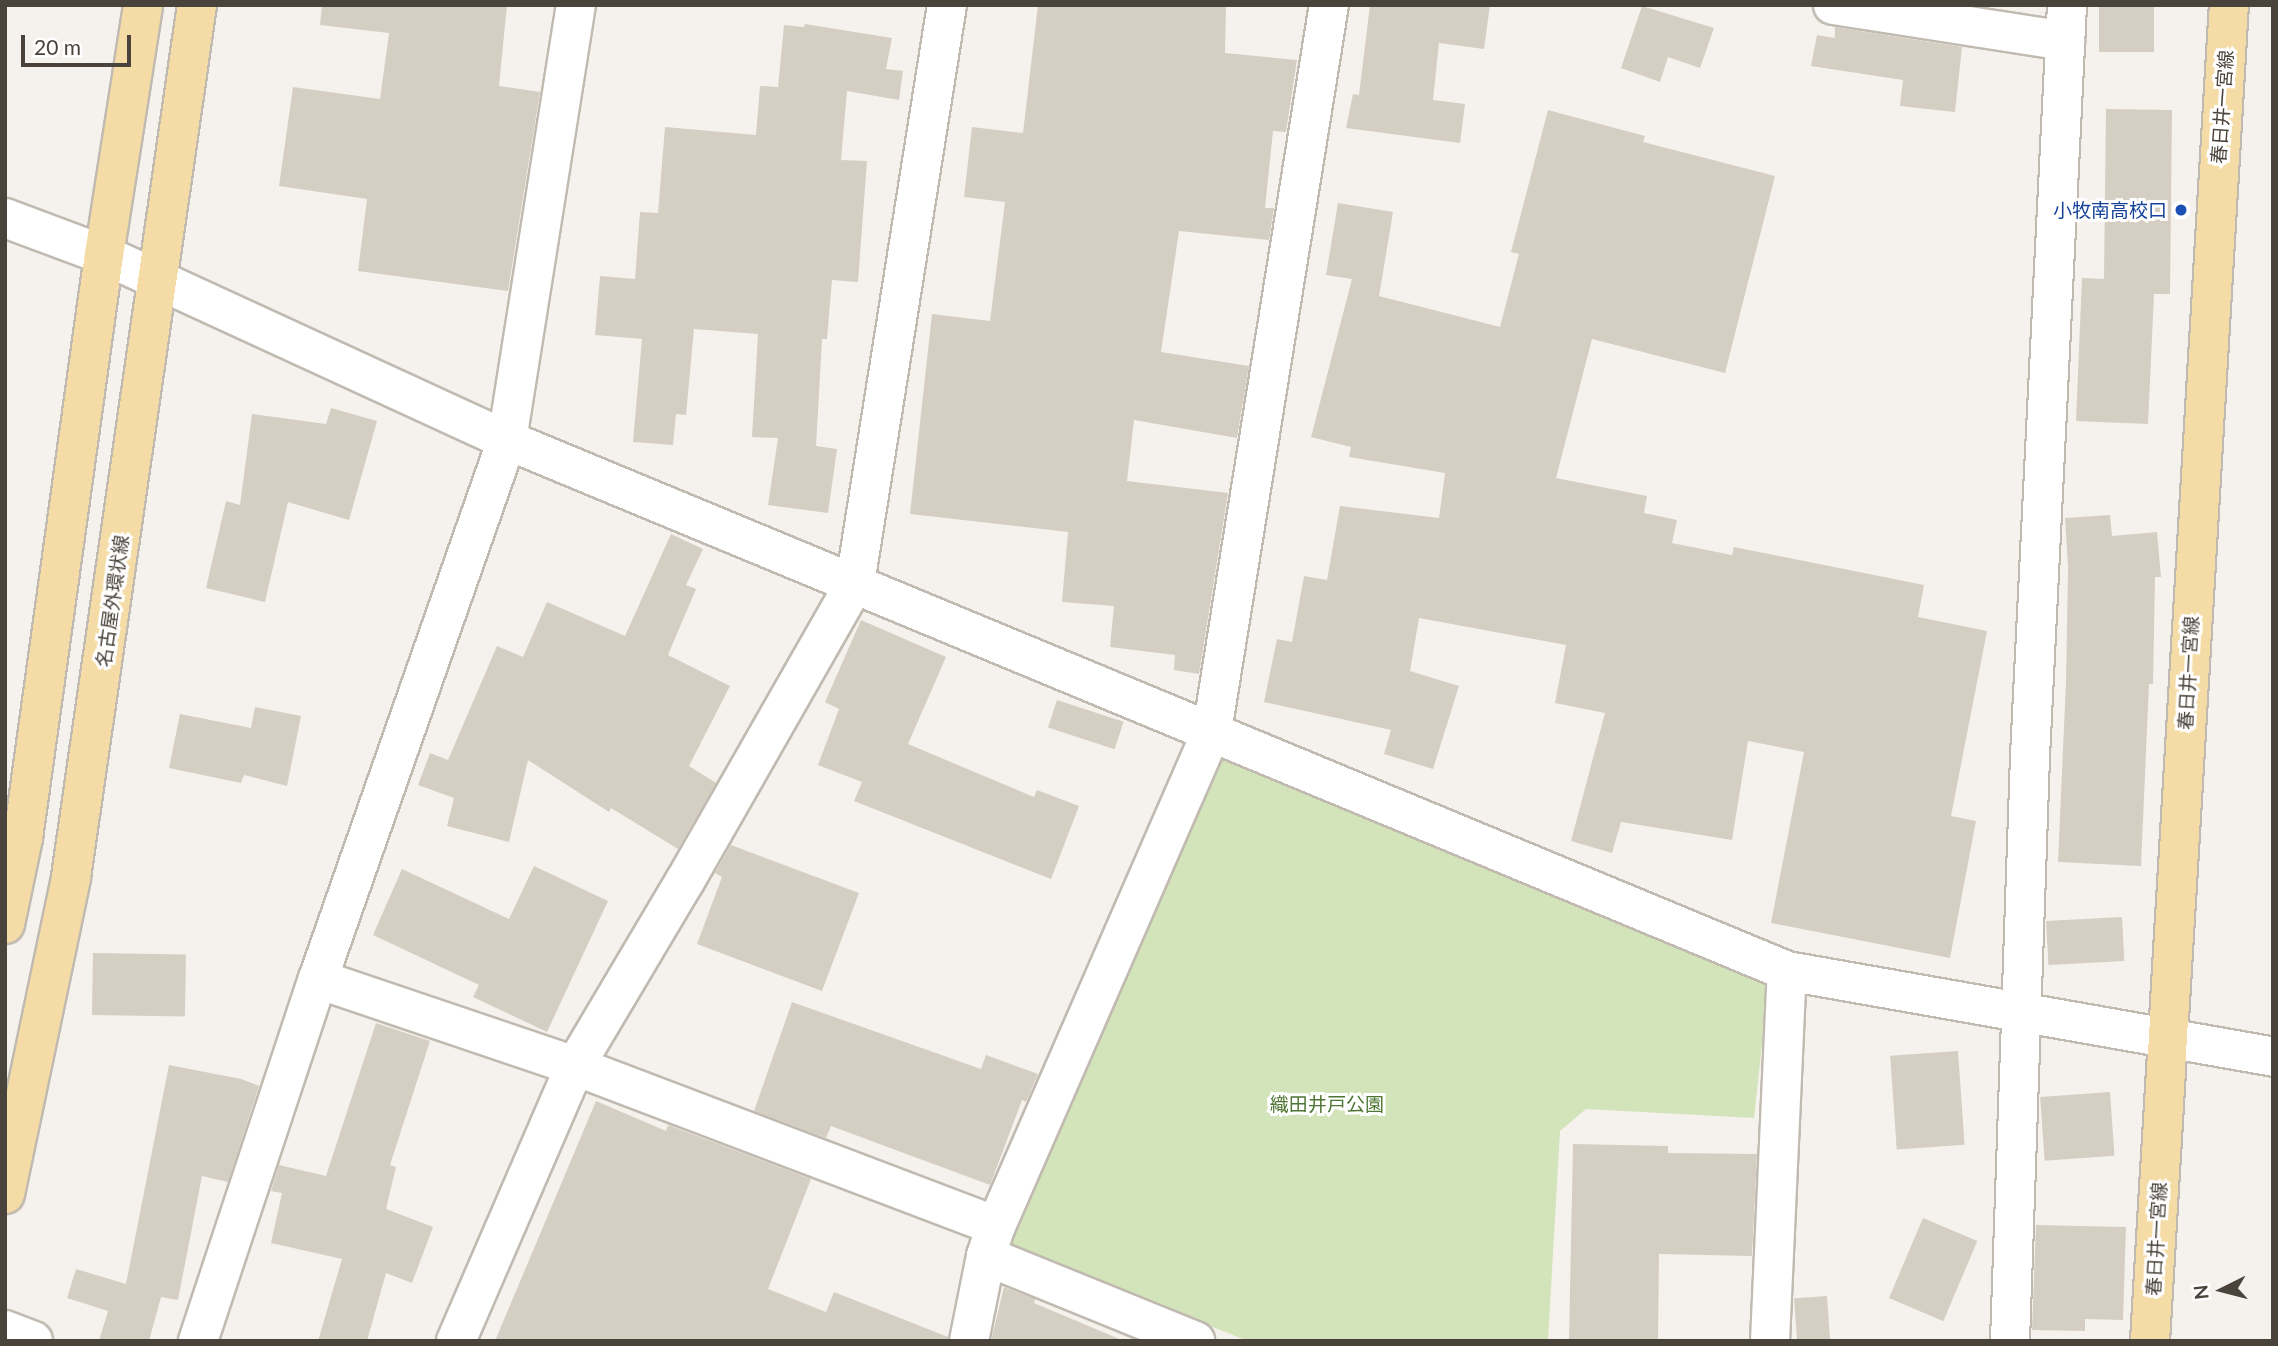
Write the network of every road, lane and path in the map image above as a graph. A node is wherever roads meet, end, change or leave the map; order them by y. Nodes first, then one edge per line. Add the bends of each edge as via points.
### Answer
1 (143, 5) edge
2 (197, 5) edge
3 (576, 5) edge
4 (947, 5) edge
5 (1329, 5) edge
6 (1833, 5) edge
7 (2229, 5) edge
8 (2066, 23) edge
9 (5, 218) edge
10 (104, 255) junction
11 (158, 280) junction
12 (507, 440) junction
13 (855, 583) junction
14 (1212, 731) junction
15 (5, 924) edge
16 (1787, 971) junction
17 (318, 979) junction
18 (2023, 1014) junction
19 (2167, 1036) junction
20 (2273, 1057) edge
21 (575, 1066) junction
22 (5, 1194) edge
23 (991, 1241) junction
24 (5, 1330) edge
25 (33, 1341) edge
26 (198, 1341) edge
27 (456, 1341) edge
28 (969, 1341) edge
29 (1195, 1341) edge
30 (1770, 1341) edge
31 (2011, 1341) edge
32 (2150, 1341) edge

1 - 10 main road
2 - 11 main road, 名古屋外環状線
3 - 12 street
4 - 13 street
5 - 14 street
6 - 8 street
7 - 19 main road, 春日井一宮線
8 - 18 street via 2030,756
9 - 10 street
10 - 11 street
10 - 15 main road via 23,838
11 - 12 street
11 - 22 main road, 名古屋外環状線 via 71,877
12 - 13 street
12 - 17 street
13 - 14 street
13 - 21 street
14 - 16 street
14 - 23 street
16 - 18 street
16 - 30 street
17 - 21 street
17 - 26 street
18 - 19 street
18 - 31 street
19 - 20 street
19 - 32 main road, 春日井一宮線
21 - 23 street
21 - 27 street
23 - 28 street
23 - 29 street
24 - 25 street

